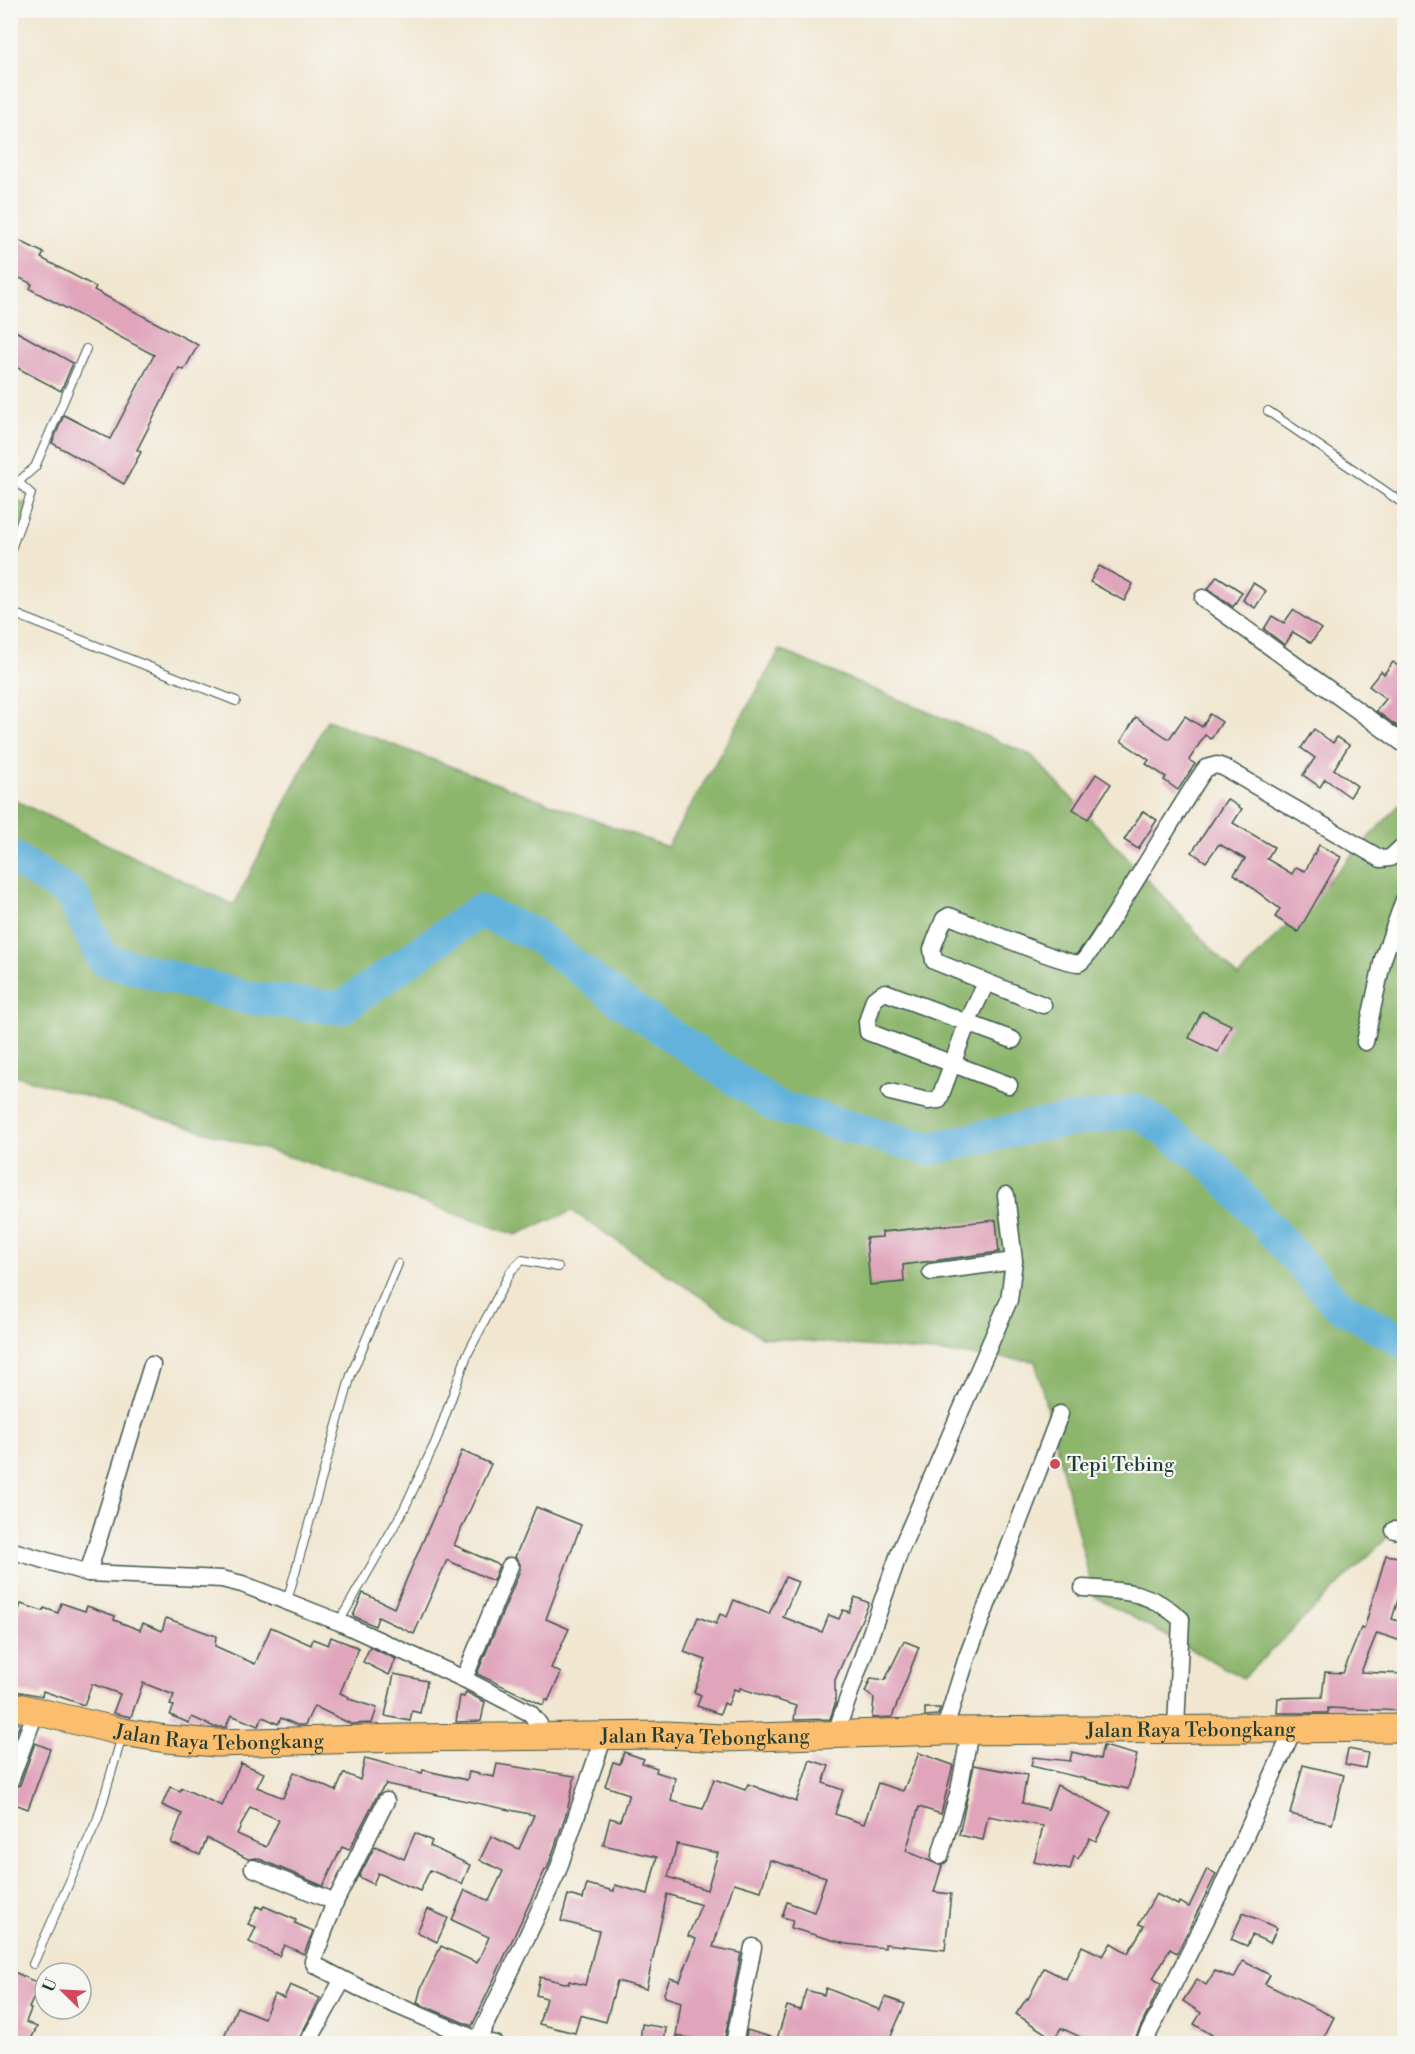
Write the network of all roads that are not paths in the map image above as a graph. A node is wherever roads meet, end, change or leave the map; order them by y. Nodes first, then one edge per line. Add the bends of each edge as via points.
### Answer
1 (86, 349) dead end
2 (1268, 411) dead end
3 (14, 482) edge
4 (1404, 504) edge
5 (10, 552) edge
6 (1203, 598) dead end
7 (10, 612) edge
8 (236, 701) dead end
9 (1404, 744) edge
10 (1404, 844) edge
11 (1404, 900) edge
12 (986, 983) junction
13 (1044, 1005) dead end
14 (968, 1021) junction
15 (1013, 1040) dead end
16 (1365, 1042) dead end
17 (952, 1063) junction
18 (1009, 1085) dead end
19 (890, 1092) dead end
20 (1006, 1196) dead end
21 (1014, 1261) junction
22 (398, 1264) dead end
23 (558, 1267) dead end
24 (931, 1272) dead end
25 (152, 1365) dead end
26 (1060, 1414) dead end
27 (10, 1550) edge
28 (510, 1566) dead end
29 (88, 1573) junction
30 (1083, 1588) dead end
31 (287, 1601) junction
32 (339, 1622) junction
33 (464, 1679) junction
34 (23, 1708) edge
35 (1176, 1728) junction
36 (1294, 1728) junction
37 (1404, 1728) edge
38 (957, 1731) junction
39 (123, 1732) junction
40 (835, 1735) junction
41 (604, 1737) junction
42 (543, 1738) junction
43 (10, 1781) edge
44 (386, 1801) dead end
45 (940, 1856) dead end
46 (253, 1868) dead end
47 (335, 1902) junction
48 (753, 1947) dead end
49 (34, 1961) edge
50 (342, 1981) junction
51 (477, 2042) edge
52 (307, 2043) edge
53 (495, 2043) edge
54 (734, 2043) edge
55 (1143, 2043) edge

1 - 3 lane via 35,467
2 - 4 lane
3 - 5 lane via 31,494
6 - 9 street
7 - 8 lane
10 - 12 street via 1390,858 1381,859 1225,768 1206,768 1082,963 1056,957 950,916 944,919 932,949 934,961
11 - 16 street via 1383,959
12 - 13 street
12 - 14 street
14 - 15 street
14 - 17 street
14 - 17 street via 885,992 874,999 868,1032
17 - 18 street
17 - 19 street via 939,1100
20 - 21 street
21 - 24 street
21 - 40 street via 1004,1316 900,1551
22 - 31 lane via 351,1375
23 - 32 lane via 522,1260 511,1270 466,1355 436,1441 404,1509
25 - 29 street
26 - 38 street via 967,1657
27 - 29 street
28 - 33 street
29 - 31 street via 232,1581
30 - 35 street via 1144,1596 1163,1603 1181,1619
31 - 32 street
32 - 33 street
33 - 42 street via 530,1713
34 - 39 main road, Jalan Raya Tebongkang
34 - 43 street
35 - 36 main road, Jalan Raya Tebongkang
35 - 38 main road, Jalan Raya Tebongkang
36 - 37 main road, Jalan Raya Tebongkang
36 - 55 street via 1218,1896
38 - 40 main road, Jalan Raya Tebongkang
38 - 45 street via 959,1791
39 - 42 main road, Jalan Raya Tebongkang via 217,1743
39 - 49 lane via 98,1818
40 - 41 main road, Jalan Raya Tebongkang
41 - 42 main road, Jalan Raya Tebongkang
41 - 51 street via 557,1873
44 - 47 street
46 - 47 street
47 - 50 street via 313,1961
48 - 54 street
50 - 51 street
50 - 52 street
51 - 53 street

